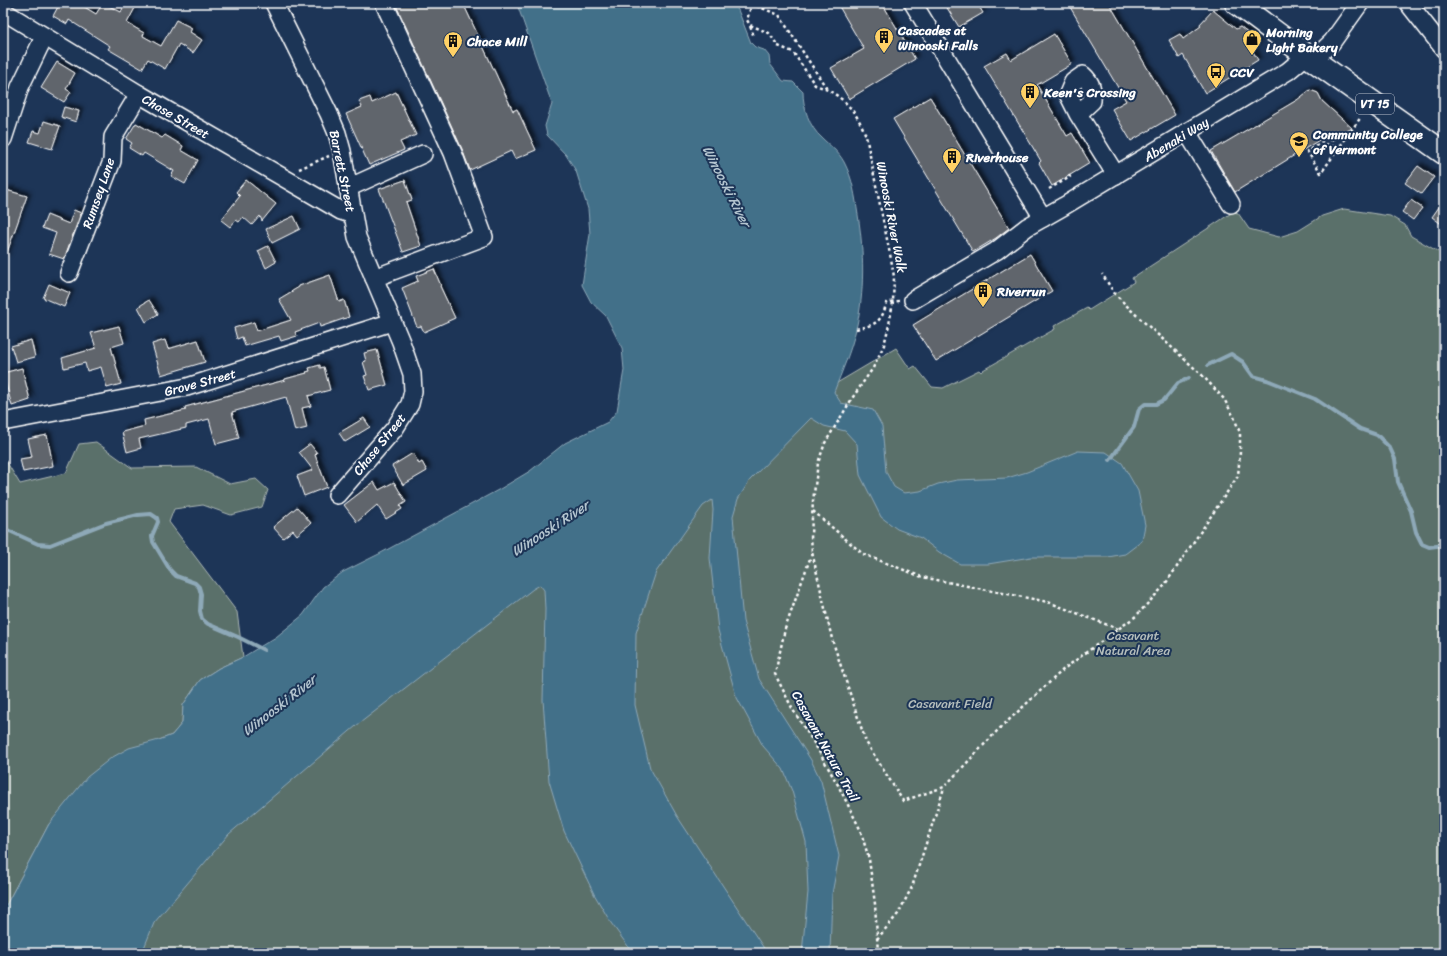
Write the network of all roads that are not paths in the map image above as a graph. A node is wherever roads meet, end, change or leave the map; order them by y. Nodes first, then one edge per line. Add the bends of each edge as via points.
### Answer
1 (274, 3) edge
2 (384, 3) edge
3 (913, 3) edge
4 (1236, 3) edge
5 (1360, 3) edge
6 (1408, 3) edge
7 (3, 11) edge
8 (44, 37) junction
9 (1444, 49) edge
10 (1310, 58) junction
11 (139, 94) junction
12 (1078, 114) dead end
13 (1187, 132) junction
14 (3, 139) edge
15 (1444, 153) edge
16 (422, 154) dead end
17 (1116, 175) junction
18 (348, 188) junction
19 (1231, 204) dead end
20 (353, 215) junction
21 (1043, 218) junction
22 (69, 273) dead end
23 (374, 278) junction
24 (913, 300) dead end
25 (392, 322) junction
26 (3, 422) edge
27 (337, 495) dead end

1 - 18 street, Barrett Street via 337,132
2 - 23 street via 454,153 484,237
3 - 21 street
4 - 10 main road, VT 15
5 - 10 street, Abenaki Way via 1332,42
6 - 9 street
7 - 8 street, Chase Street
8 - 11 street, Chase Street
8 - 14 street via 20,87
10 - 13 street, Abenaki Way
10 - 15 main road, VT 15
11 - 20 street, Chase Street via 341,211
11 - 22 street, Rumsey Lane via 113,137 112,161
12 - 17 street
13 - 17 street, Abenaki Way
13 - 19 street
16 - 18 street
17 - 21 street, Abenaki Way
18 - 20 street, Barrett Street
20 - 23 street, Barrett Street via 357,237
21 - 24 street, Abenaki Way via 996,251
23 - 25 street, Barrett Street
25 - 26 street, Grove Street via 187,387
25 - 27 street, Chase Street via 412,374 413,391 410,404 396,428

